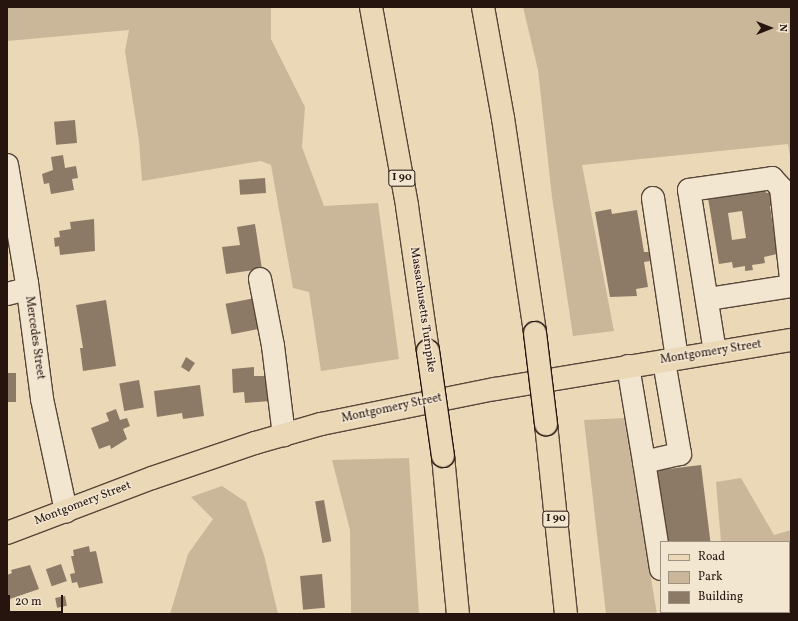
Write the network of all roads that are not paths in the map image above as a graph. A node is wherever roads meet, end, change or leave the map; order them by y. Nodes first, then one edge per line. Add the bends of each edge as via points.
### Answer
1 (371, 7) edge
2 (483, 7) edge
3 (7, 165) edge
4 (653, 198) dead end
5 (260, 279) dead end
6 (791, 279) edge
7 (791, 286) edge
8 (17, 291) edge
9 (708, 299) junction
10 (791, 340) edge
11 (715, 352) junction
12 (670, 360) junction
13 (628, 366) junction
14 (284, 435) junction
15 (644, 462) junction
16 (66, 510) junction
17 (7, 533) edge
18 (660, 563) edge
19 (456, 590) junction
20 (454, 614) edge
21 (458, 614) edge
22 (566, 614) edge

1 - 19 main road, Massachusetts Turnpike / I 90, bridge via 407,206 428,350 443,456
2 - 22 main road, I 90, bridge via 503,118 535,333
3 - 8 street, Mercedes Street
4 - 12 street
5 - 14 street via 273,346
6 - 9 street via 781,188 772,178 689,190
7 - 9 street
8 - 16 street, Mercedes Street
9 - 11 street
10 - 11 main road, Montgomery Street
11 - 12 main road, Montgomery Street
12 - 13 main road, Montgomery Street
12 - 15 street via 680,454
13 - 14 main road, Montgomery Street via 387,410
13 - 15 street
14 - 16 main road, Montgomery Street
15 - 18 street
16 - 17 main road, Montgomery Street
19 - 20 main road
19 - 21 main road, Massachusetts Turnpike / I 90

